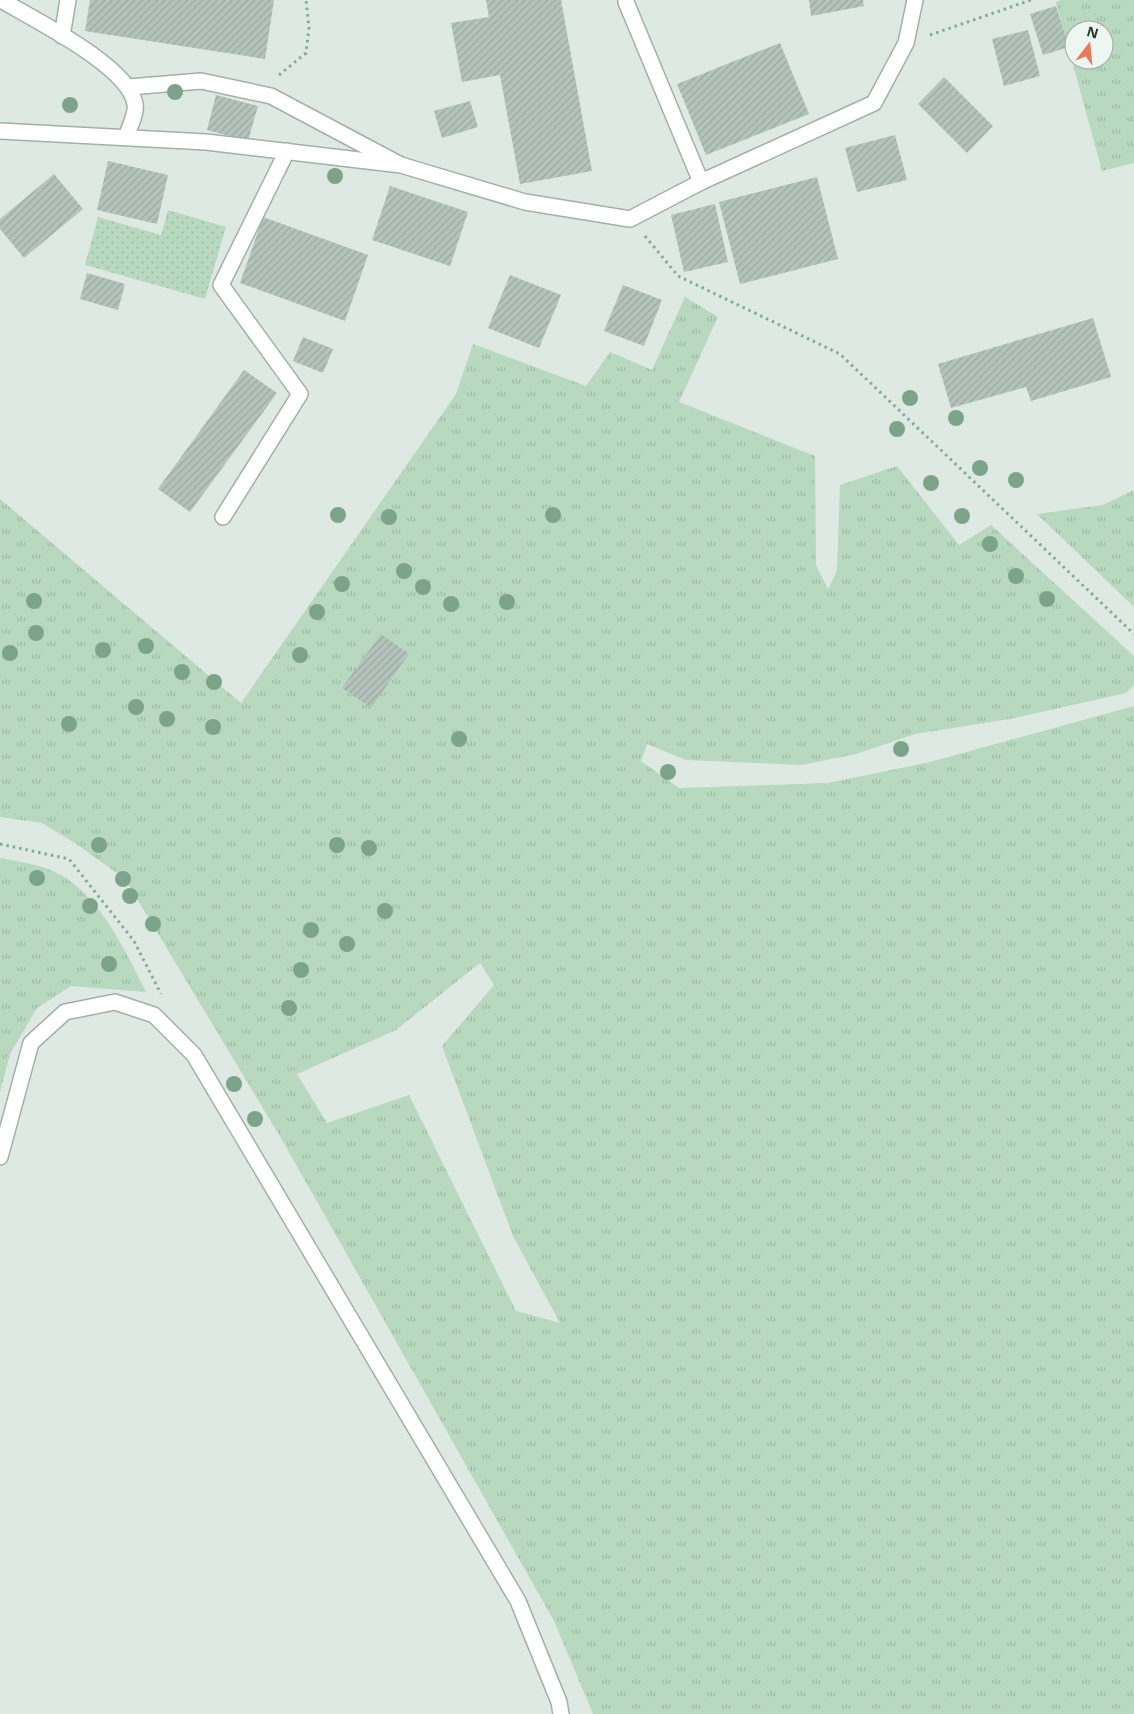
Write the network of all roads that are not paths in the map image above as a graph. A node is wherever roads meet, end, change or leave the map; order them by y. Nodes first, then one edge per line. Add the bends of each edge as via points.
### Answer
1 (1, 0) edge
2 (68, 0) edge
3 (915, 0) edge
4 (626, 2) dead end
5 (62, 36) junction
6 (129, 87) junction
7 (0, 131) edge
8 (126, 137) junction
9 (286, 151) junction
10 (401, 165) junction
11 (701, 182) junction
12 (223, 517) dead end
13 (0, 1157) edge
14 (561, 1714) edge

1 - 5 street
2 - 5 street
3 - 11 street via 906,43 874,103
4 - 11 street
5 - 6 street via 83,46
6 - 8 street via 136,106
6 - 10 street via 201,82 271,96
7 - 8 street
8 - 9 street
9 - 10 street
9 - 12 street via 222,285 300,394
10 - 11 street via 525,202 630,219
13 - 14 street via 31,1043 65,1012 115,1002 154,1015 194,1055 518,1601

